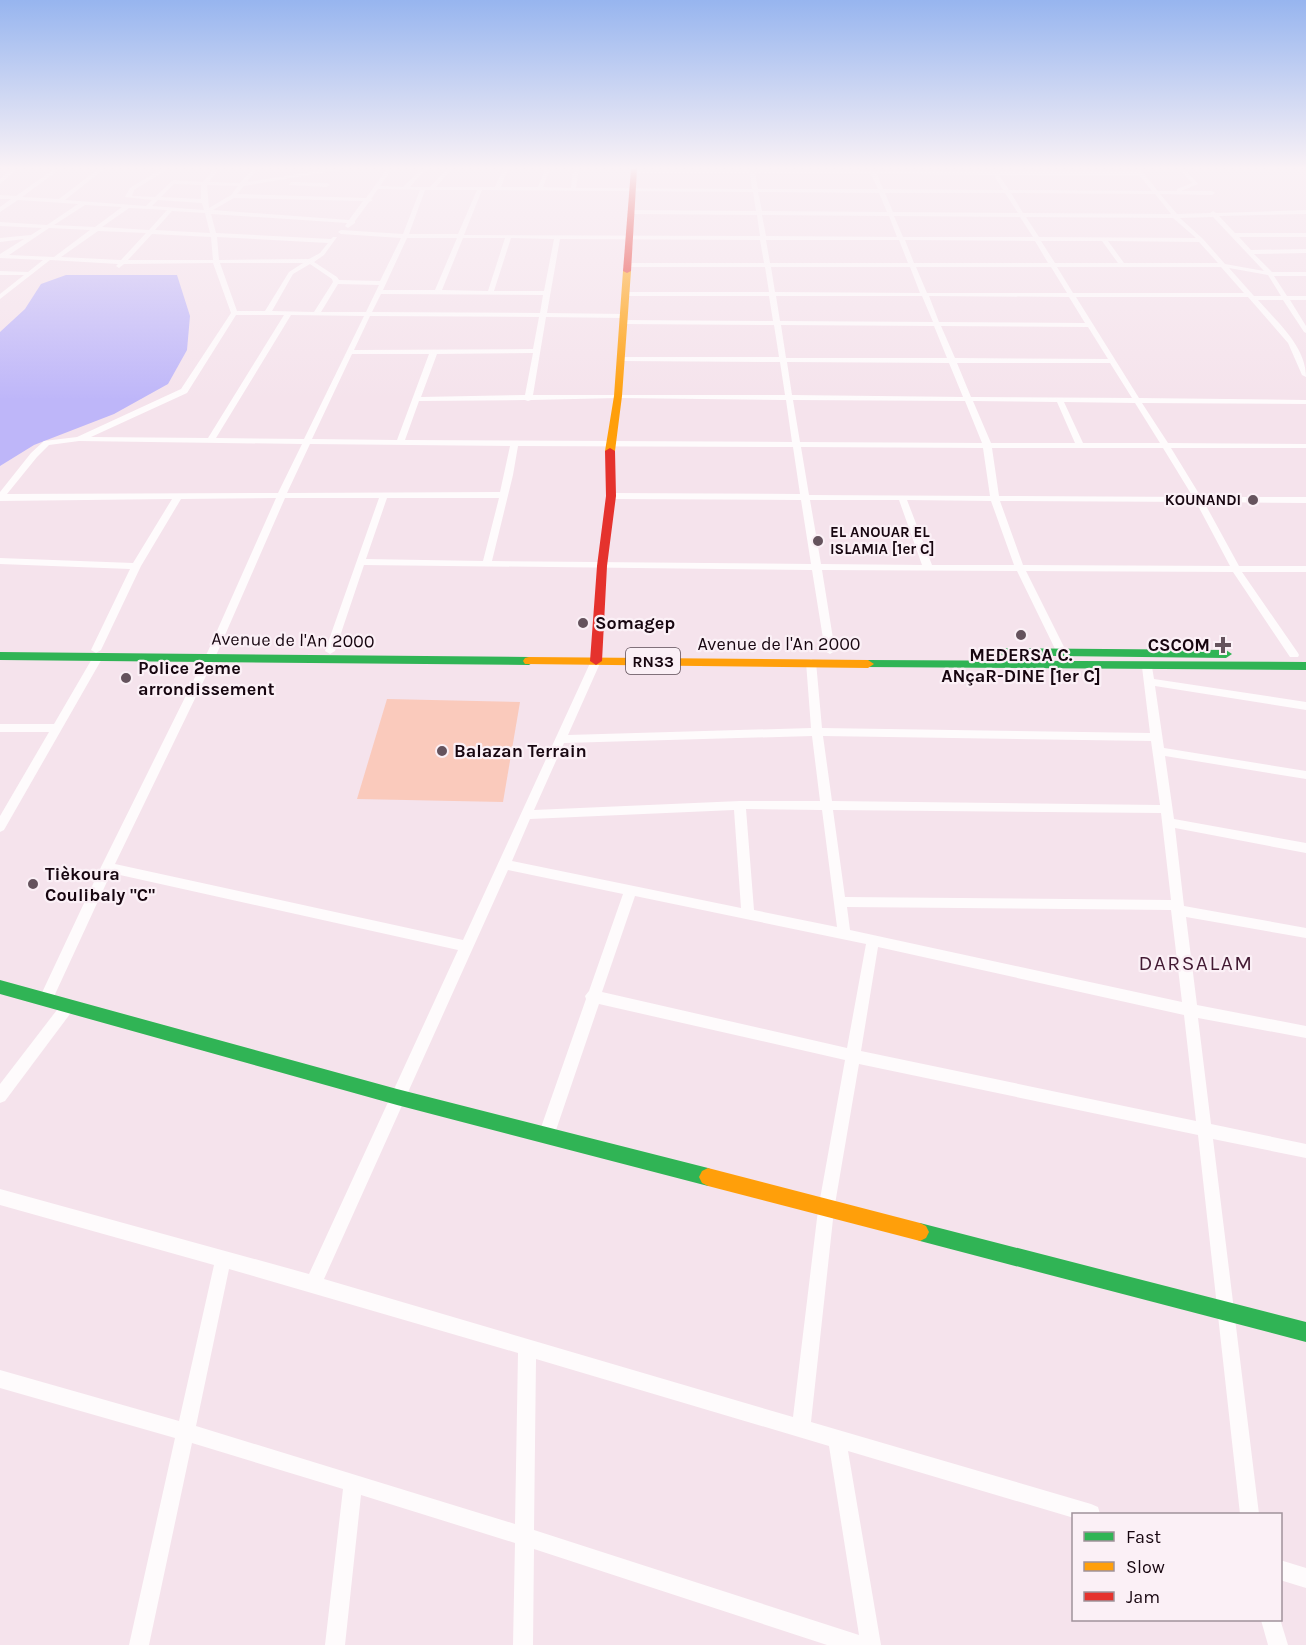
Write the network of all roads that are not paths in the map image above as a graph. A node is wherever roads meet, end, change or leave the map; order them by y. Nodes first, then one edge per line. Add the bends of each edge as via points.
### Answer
1 (18, 246) edge
2 (70, 246) edge
3 (137, 246) edge
4 (215, 246) edge
5 (328, 246) edge
6 (400, 246) edge
7 (456, 246) edge
8 (506, 246) edge
9 (556, 246) edge
10 (628, 246) edge
11 (764, 246) edge
12 (903, 246) edge
13 (1040, 246) edge
14 (1108, 246) edge
15 (1206, 246) edge
16 (1242, 246) edge
17 (1248, 252) junction
18 (1306, 252) edge
19 (1, 257) edge
20 (52, 258) junction
21 (309, 261) junction
22 (122, 262) junction
23 (216, 262) junction
24 (627, 265) junction
25 (768, 265) junction
26 (1223, 265) junction
27 (912, 266) junction
28 (1053, 266) junction
29 (1124, 266) junction
30 (117, 269) dead end
31 (0, 273) edge
32 (26, 273) junction
33 (1270, 274) junction
34 (1306, 274) edge
35 (336, 282) junction
36 (381, 287) junction
37 (438, 292) junction
38 (490, 293) junction
39 (548, 293) junction
40 (625, 294) junction
41 (772, 294) junction
42 (924, 294) junction
43 (1071, 294) junction
44 (1250, 296) junction
45 (0, 297) edge
46 (1284, 298) junction
47 (1306, 298) edge
48 (268, 312) junction
49 (234, 313) junction
50 (289, 313) junction
51 (316, 314) junction
52 (369, 315) junction
53 (544, 316) junction
54 (623, 319) junction
55 (777, 323) junction
56 (936, 324) junction
57 (1090, 325) junction
58 (1282, 332) junction
59 (1306, 332) edge
60 (434, 351) junction
61 (537, 351) junction
62 (352, 352) junction
63 (621, 358) junction
64 (783, 360) junction
65 (951, 360) junction
66 (1112, 361) junction
67 (1306, 375) edge
68 (618, 396) junction
69 (788, 398) junction
70 (418, 399) junction
71 (528, 399) junction
72 (968, 399) junction
73 (1059, 399) junction
74 (1136, 400) junction
75 (1306, 402) edge
76 (79, 439) junction
77 (210, 441) junction
78 (307, 443) junction
79 (400, 443) junction
80 (610, 443) junction
81 (795, 443) junction
82 (514, 444) junction
83 (987, 444) junction
84 (1080, 445) junction
85 (1164, 445) junction
86 (1306, 446) edge
87 (384, 495) junction
88 (504, 495) junction
89 (178, 496) junction
90 (611, 496) junction
91 (281, 497) junction
92 (805, 497) junction
93 (0, 498) edge
94 (902, 498) junction
95 (995, 500) junction
96 (1199, 500) junction
97 (1306, 500) edge
98 (0, 561) edge
99 (362, 562) junction
100 (487, 563) junction
101 (136, 566) junction
102 (602, 566) junction
103 (1019, 566) junction
104 (816, 567) junction
105 (928, 567) junction
106 (1236, 569) junction
107 (1306, 569) edge
108 (0, 648) edge
109 (330, 651) junction
110 (830, 651) junction
111 (97, 653) junction
112 (1062, 653) junction
113 (212, 654) junction
114 (597, 655) junction
115 (1300, 655) edge
116 (0, 656) edge
117 (811, 662) junction
118 (1306, 666) edge
119 (1147, 667) junction
120 (1149, 682) junction
121 (1306, 706) edge
122 (0, 728) edge
123 (55, 728) junction
124 (817, 732) junction
125 (560, 739) junction
126 (1157, 744) junction
127 (1306, 775) edge
128 (0, 803) edge
129 (14, 803) junction
130 (740, 805) junction
131 (826, 806) junction
132 (528, 815) junction
133 (1168, 816) junction
134 (0, 827) edge
135 (1306, 848) edge
136 (504, 864) junction
137 (107, 867) junction
138 (631, 890) junction
139 (840, 902) junction
140 (1177, 908) junction
141 (748, 914) junction
142 (1306, 933) edge
143 (844, 934) junction
144 (873, 940) junction
145 (466, 946) junction
146 (0, 987) edge
147 (592, 996) junction
148 (46, 999) junction
149 (68, 1006) junction
150 (1190, 1010) junction
151 (1306, 1032) edge
152 (854, 1056) junction
153 (0, 1096) edge
154 (397, 1096) junction
155 (1203, 1127) junction
156 (546, 1136) junction
157 (1306, 1150) edge
158 (0, 1197) edge
159 (826, 1210) junction
160 (223, 1260) junction
161 (314, 1284) junction
162 (1226, 1313) junction
163 (1306, 1332) edge
164 (527, 1348) junction
165 (0, 1379) edge
166 (801, 1429) junction
167 (186, 1430) junction
168 (837, 1440) junction
169 (352, 1482) junction
170 (1084, 1513) edge
171 (1250, 1513) edge
172 (526, 1536) junction
173 (1282, 1570) edge
174 (1306, 1578) edge
175 (1271, 1621) edge
176 (139, 1645) edge
177 (335, 1645) edge
178 (523, 1645) edge
179 (858, 1645) edge
180 (871, 1645) edge
181 (1278, 1645) edge

1 - 19 street
2 - 20 street
3 - 22 street
4 - 23 street
5 - 21 street
6 - 36 street
7 - 37 street
8 - 38 street
9 - 39 street
10 - 24 main road
11 - 25 street
12 - 27 street
13 - 28 street
14 - 29 street
15 - 26 street
16 - 17 street
17 - 18 street
17 - 33 street
19 - 20 street
20 - 22 street
20 - 32 street
21 - 23 street
21 - 35 street
21 - 48 street via 291,273
22 - 23 street
22 - 30 street
23 - 49 street
24 - 25 street
24 - 40 main road
25 - 27 street
25 - 41 street
26 - 29 street
26 - 33 street
26 - 44 street
27 - 28 street
27 - 42 street
28 - 29 street
28 - 43 street
31 - 32 street
32 - 45 street
33 - 34 street
33 - 46 street
35 - 36 street
35 - 51 street
36 - 37 street
36 - 52 street
37 - 38 street
38 - 39 street
39 - 53 street
40 - 41 street
40 - 54 main road
41 - 42 street
41 - 55 street
42 - 43 street
42 - 56 street
43 - 44 street
43 - 57 street
44 - 46 street
44 - 58 street
46 - 47 street
46 - 59 street
48 - 49 street
48 - 50 street
49 - 76 street via 184,391
50 - 51 street
50 - 77 street
51 - 52 street
52 - 53 street
52 - 62 street
53 - 54 street
53 - 61 street
54 - 55 street
54 - 63 main road
55 - 56 street
55 - 64 street
56 - 57 street
56 - 65 street
57 - 66 street
58 - 59 street
58 - 67 street
60 - 61 street
60 - 62 street
60 - 70 street
61 - 71 street
62 - 78 street
63 - 64 street
63 - 68 main road
64 - 65 street
64 - 69 street
65 - 66 street
65 - 72 street
66 - 74 street
68 - 69 street
68 - 71 street
68 - 80 main road
69 - 72 street
69 - 81 street
70 - 71 street
70 - 79 street
72 - 73 street
72 - 83 street
73 - 74 street
73 - 84 street
74 - 75 street
74 - 85 street
76 - 77 street
76 - 93 street via 47,443
77 - 78 street
78 - 79 street
78 - 91 street
79 - 82 street
80 - 81 street
80 - 82 street
80 - 90 main road
81 - 83 street
81 - 92 street
82 - 88 street
83 - 84 street
83 - 95 street
84 - 85 street
85 - 86 street
85 - 96 street
87 - 88 street
87 - 91 street
87 - 99 street
88 - 100 street
89 - 91 street
89 - 93 street
89 - 101 street
90 - 92 street
90 - 102 main road
91 - 113 street
92 - 94 street
92 - 104 street
94 - 95 street
94 - 105 street
95 - 96 street
95 - 103 street
96 - 97 street
96 - 106 street
98 - 101 street
99 - 100 street
99 - 109 street
100 - 102 street
101 - 111 street
102 - 104 street
102 - 114 main road
103 - 105 street
103 - 106 street
103 - 112 street
104 - 105 street
104 - 110 street
106 - 107 street
106 - 115 street
108 - 111 main road, Avenue de l'An 2000 / RN33
109 - 113 main road, Avenue de l'An 2000 / RN33
109 - 114 main road, Avenue de l'An 2000 / RN33
110 - 112 main road, Avenue de l'An 2000 / RN33
110 - 114 main road, Avenue de l'An 2000 / RN33
111 - 113 main road, Avenue de l'An 2000 / RN33
111 - 116 main road, Avenue de l'An 2000 / RN33
111 - 123 street
112 - 115 main road, Avenue de l'An 2000 / RN33
113 - 114 main road, Avenue de l'An 2000 / RN33
113 - 137 street
114 - 117 main road, Avenue de l'An 2000 / RN33
114 - 125 street
117 - 119 main road, Avenue de l'An 2000 / RN33
117 - 124 street
118 - 119 main road, Avenue de l'An 2000 / RN33
119 - 120 street
120 - 121 street
120 - 126 street
122 - 123 street
123 - 129 street
124 - 125 street
124 - 126 street
124 - 131 street
125 - 132 street
126 - 127 street
126 - 133 street
128 - 129 street
129 - 134 street
130 - 131 street
130 - 132 street
130 - 141 street
131 - 133 street
131 - 139 street
132 - 136 street
133 - 135 street
133 - 140 street
136 - 138 street
136 - 145 street
137 - 145 street
137 - 148 street
138 - 141 street
138 - 147 street
139 - 140 street
139 - 143 street
140 - 142 street
140 - 150 street
141 - 143 street
143 - 144 street
144 - 150 street
144 - 152 street
145 - 154 street
146 - 148 main road
147 - 152 street
147 - 156 street
148 - 149 main road
149 - 153 street
149 - 154 main road
150 - 151 street
150 - 155 street
152 - 155 street
152 - 159 street
154 - 156 main road
154 - 161 street
155 - 157 street
155 - 162 street
156 - 159 main road
158 - 160 street
159 - 162 main road
159 - 166 street
160 - 161 street
160 - 167 street
161 - 164 street
162 - 163 main road
162 - 171 street
164 - 166 street
164 - 172 street
165 - 167 street
166 - 168 street
167 - 169 street
167 - 176 street
168 - 170 street
168 - 180 street
169 - 172 street
169 - 177 street
172 - 178 street
172 - 179 street
173 - 174 street
175 - 181 street

